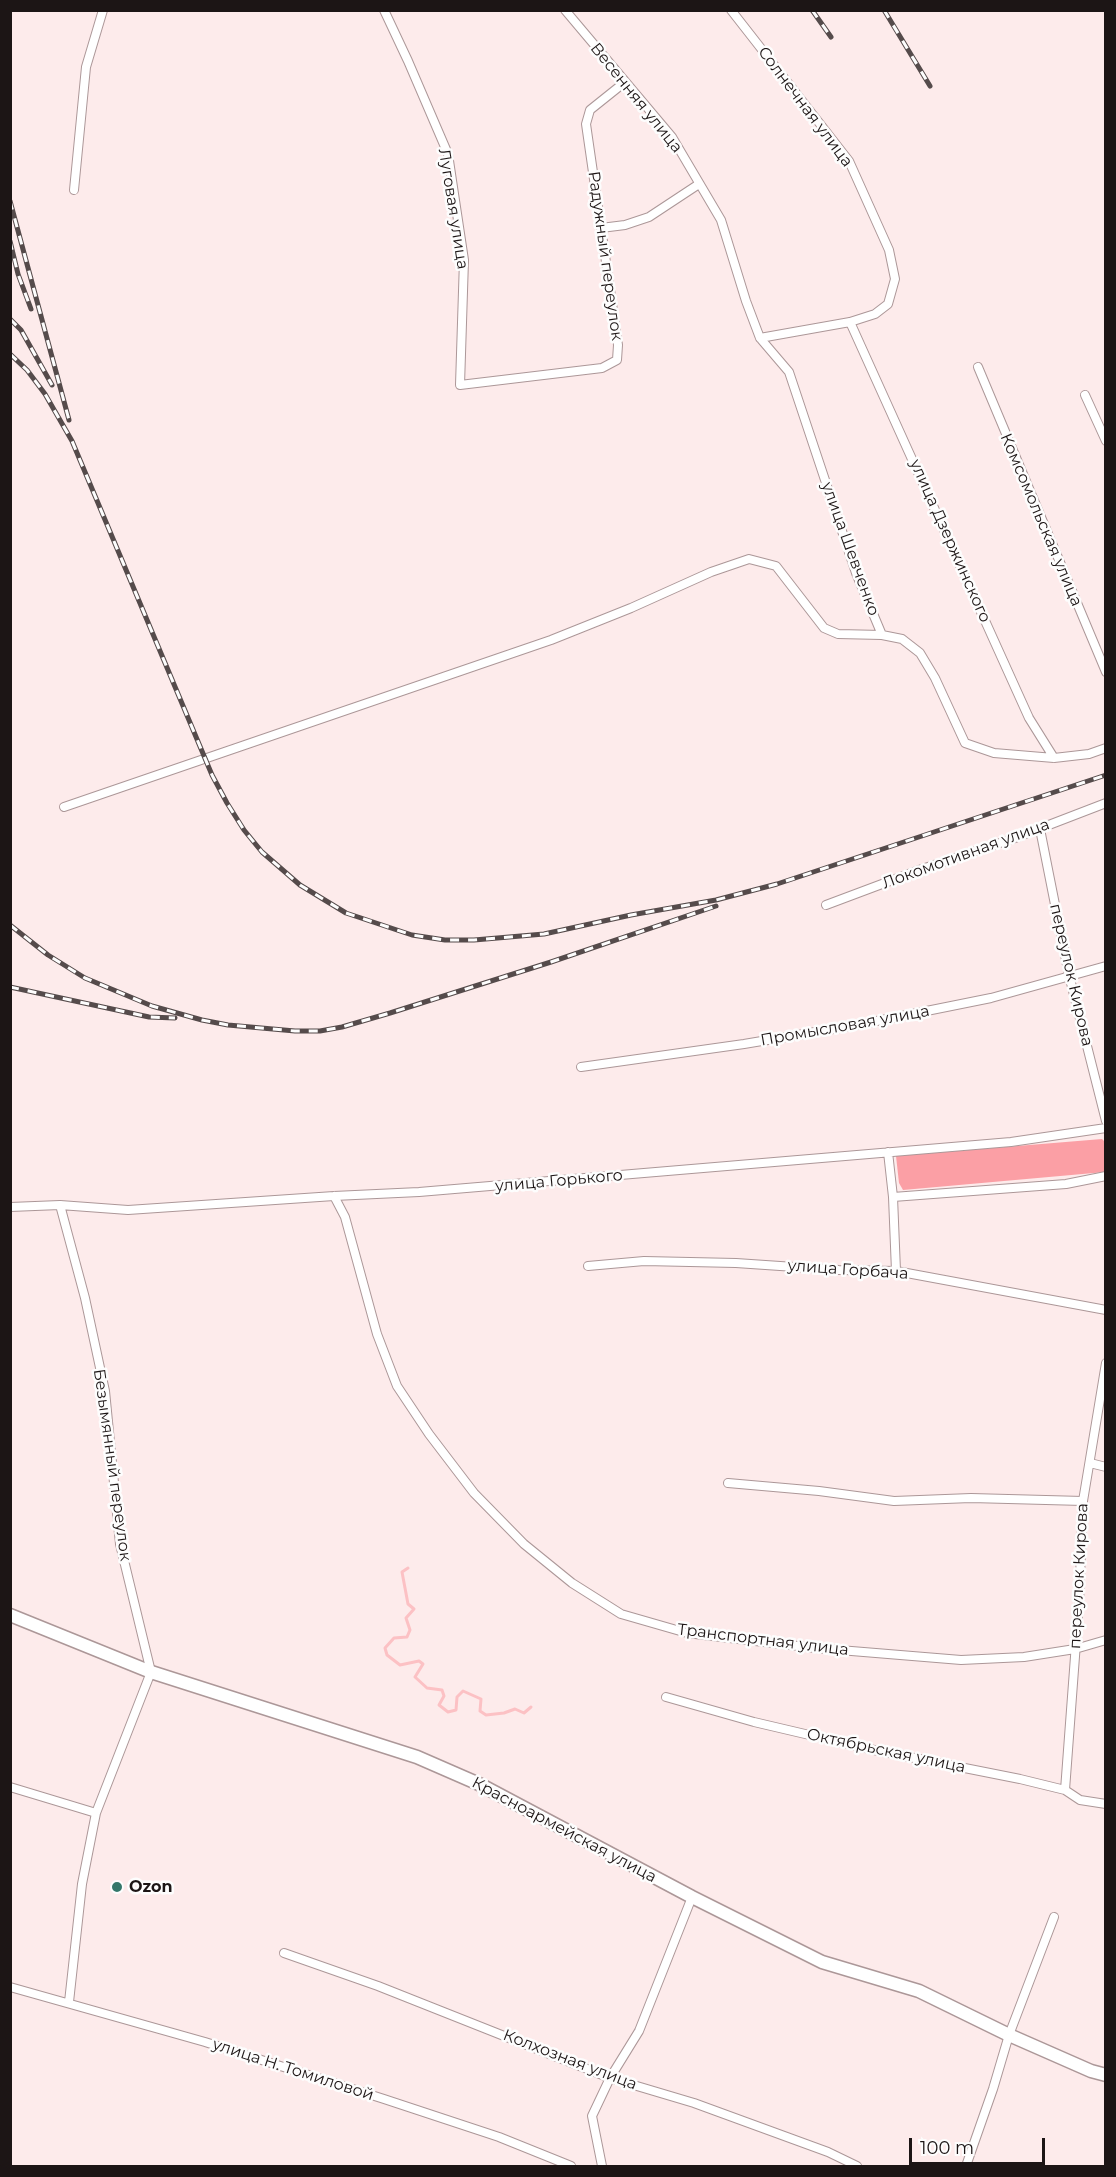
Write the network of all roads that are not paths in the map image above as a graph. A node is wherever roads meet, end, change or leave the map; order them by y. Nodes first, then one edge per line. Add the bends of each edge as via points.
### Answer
1 (103, 10) edge
2 (384, 10) edge
3 (565, 10) edge
4 (731, 10) edge
5 (625, 82) junction
6 (699, 184) junction
7 (74, 190) dead end
8 (601, 228) junction
9 (850, 322) junction
10 (760, 338) junction
11 (978, 367) dead end
12 (460, 385) joint
13 (1085, 394) dead end
14 (1106, 441) edge
15 (882, 635) junction
16 (1106, 672) edge
17 (1106, 748) edge
18 (1054, 758) junction
19 (1106, 803) edge
20 (64, 807) dead end
21 (1040, 829) junction
22 (826, 905) dead end
23 (1106, 966) edge
24 (1069, 975) junction
25 (581, 1067) dead end
26 (1106, 1121) edge
27 (1106, 1128) edge
28 (888, 1152) junction
29 (1106, 1176) edge
30 (334, 1196) junction
31 (893, 1197) junction
32 (60, 1206) junction
33 (10, 1207) edge
34 (588, 1266) dead end
35 (896, 1271) junction
36 (1106, 1310) edge
37 (1106, 1363) edge
38 (1090, 1463) junction
39 (1106, 1467) edge
40 (728, 1483) dead end
41 (1083, 1501) junction
42 (10, 1615) edge
43 (1106, 1640) edge
44 (1075, 1649) junction
45 (151, 1672) junction
46 (666, 1697) dead end
47 (10, 1787) edge
48 (1065, 1790) junction
49 (1106, 1804) edge
50 (96, 1813) junction
51 (692, 1898) junction
52 (1054, 1917) dead end
53 (284, 1953) dead end
54 (10, 1986) edge
55 (69, 2002) junction
56 (1009, 2035) junction
57 (1106, 2075) edge
58 (610, 2078) junction
59 (571, 2166) edge
60 (602, 2166) edge
61 (857, 2166) edge
62 (966, 2166) edge

1 - 7 street via 86,67
2 - 12 street, Луговая улица via 448,154 464,260
3 - 5 street, Весенняя улица
4 - 9 street, Солнечная улица via 849,161 889,250 895,279 888,304 875,314
5 - 6 street, Весенняя улица via 672,137
5 - 8 street, Радужный переулок via 590,110 586,124
6 - 8 street via 649,217
6 - 10 street, Весенняя улица via 721,219
8 - 12 street, Радужный переулок via 617,360 602,368
9 - 10 street
9 - 18 street, улица Дзержинского via 1029,718
10 - 15 street, улица Шевченко via 789,372 856,573
11 - 16 street, Комсомольская улица
13 - 14 street
15 - 18 street, улица Шевченко via 902,639 920,653 965,743 994,753
15 - 20 street via 838,634 824,628 776,566 749,559 551,640
17 - 18 street, улица Шевченко
19 - 21 street, Локомотивная улица
21 - 22 street, Локомотивная улица
21 - 24 street, переулок Кирова
23 - 24 street, Промысловая улица
24 - 25 street, Промысловая улица via 991,998 857,1025
24 - 26 street, переулок Кирова
27 - 28 street, улица Горького via 1011,1142
28 - 30 street, улица Горького
28 - 31 street
29 - 31 street via 1066,1184
30 - 32 street, улица Горького via 128,1210
30 - 44 street, Транспортная улица via 345,1217 377,1335 397,1386 454,1469 495,1516 564,1577 601,1602 621,1614 687,1633 815,1648 961,1660 1024,1657
31 - 35 street
32 - 33 street, улица Горького
32 - 45 street, Безымянный переулок via 105,1391 120,1544
34 - 35 street, улица Горбача via 644,1261
35 - 36 street, улица Горбача
37 - 38 street, переулок Кирова
38 - 39 street
38 - 41 street, переулок Кирова
40 - 41 street via 894,1501
41 - 44 street, переулок Кирова
42 - 45 main road, Красноармейская улица
43 - 44 street, Транспортная улица
44 - 48 street, переулок Кирова
45 - 50 street
45 - 51 main road, Красноармейская улица via 417,1757 478,1784
46 - 48 street, Октябрьская улица via 766,1725
47 - 50 street
48 - 49 street, Октябрьская улица via 1080,1800
50 - 55 street via 82,1884
51 - 56 main road, Красноармейская улица via 822,1962 919,1991
51 - 58 street via 639,2031
52 - 56 street
53 - 58 street, Колхозная улица
54 - 55 street, улица Н. Томиловой
55 - 59 street, улица Н. Томиловой via 384,2099 499,2137
56 - 57 main road, Красноармейская улица
56 - 62 street
58 - 60 street via 592,2116
58 - 61 street, Колхозная улица via 694,2103

